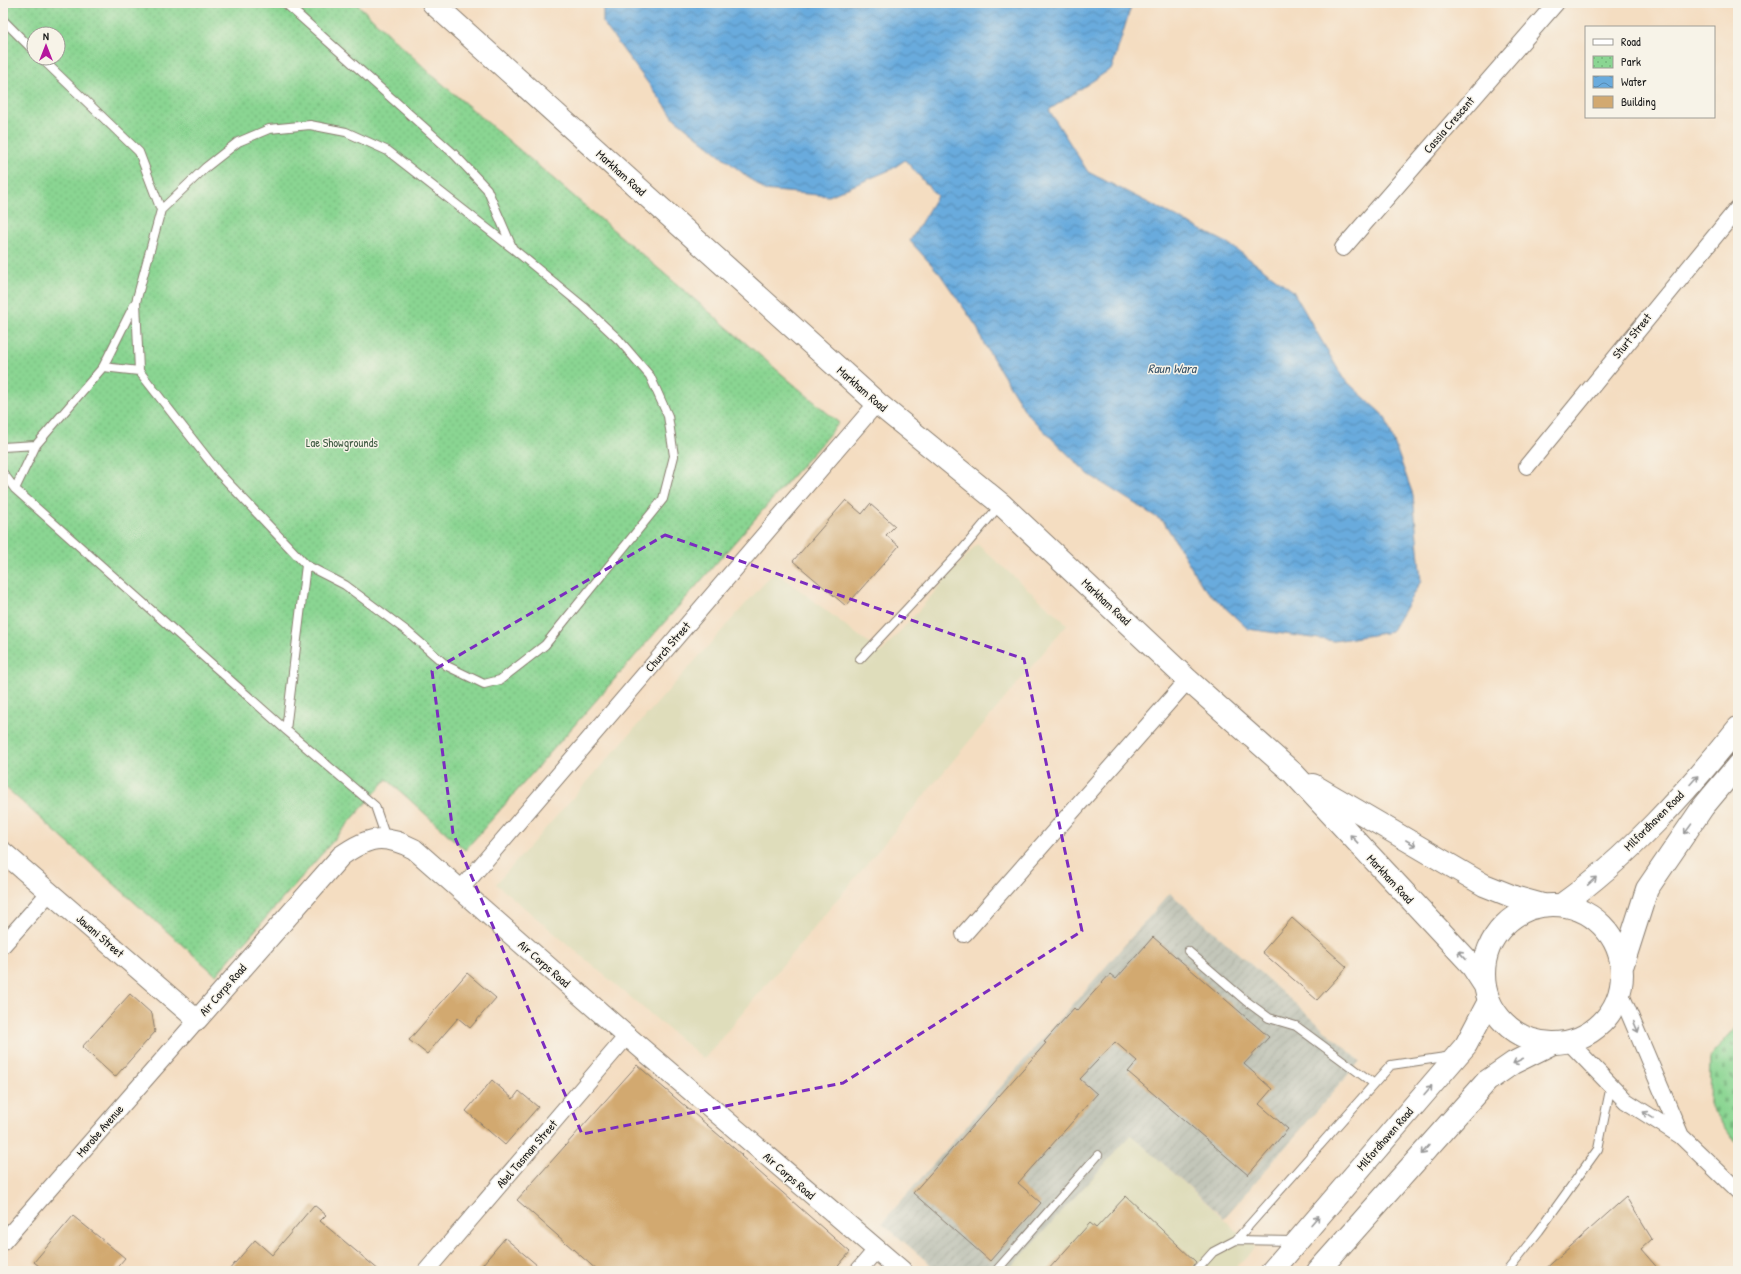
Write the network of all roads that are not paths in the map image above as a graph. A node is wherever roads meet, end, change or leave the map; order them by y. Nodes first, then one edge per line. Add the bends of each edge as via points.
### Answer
1 (285, 3) edge
2 (433, 3) edge
3 (1556, 3) edge
4 (3, 20) edge
5 (26, 44) edge
6 (49, 66) edge
7 (1738, 208) edge
8 (161, 210) junction
9 (512, 248) junction
10 (1343, 248) dead end
11 (136, 302) junction
12 (103, 367) junction
13 (139, 370) junction
14 (877, 403) junction
15 (36, 445) junction
16 (3, 447) edge
17 (1527, 466) dead end
18 (3, 473) edge
19 (15, 489) junction
20 (1000, 504) junction
21 (306, 565) junction
22 (860, 659) dead end
23 (1188, 680) junction
24 (1738, 728) edge
25 (286, 730) junction
26 (1738, 765) edge
27 (1293, 773) junction
28 (386, 838) junction
29 (3, 852) edge
30 (460, 890) junction
31 (49, 893) junction
32 (1552, 905) junction
33 (964, 934) dead end
34 (3, 945) edge
35 (1188, 951) dead end
36 (1622, 964) junction
37 (1620, 992) junction
38 (1487, 993) junction
39 (197, 1020) junction
40 (627, 1036) junction
41 (1561, 1042) junction
42 (1458, 1055) junction
43 (1373, 1083) junction
44 (1611, 1086) junction
45 (1681, 1136) junction
46 (1098, 1155) dead end
47 (1738, 1191) edge
48 (1236, 1240) junction
49 (1298, 1241) junction
50 (3, 1242) edge
51 (876, 1250) junction
52 (426, 1271) edge
53 (858, 1271) edge
54 (902, 1271) edge
55 (996, 1271) edge
56 (1196, 1271) edge
57 (1272, 1271) edge
58 (1318, 1271) edge
59 (1507, 1271) edge

1 - 9 lane via 454,154 487,189
2 - 14 main road, Markham Road
3 - 10 street, Cassia Crescent
4 - 5 lane
6 - 8 lane via 139,152
7 - 17 street, Sturt Street
8 - 9 lane via 204,168 238,142 269,130 310,125 346,132 388,151
8 - 11 lane
9 - 21 lane via 584,307 614,335 650,376 668,416 674,456 663,499 545,646 500,680 484,684 447,666 408,632 345,585
11 - 12 lane
11 - 13 lane
12 - 13 lane
12 - 15 lane
13 - 21 lane via 219,473
14 - 20 main road, Markham Road
14 - 30 street, Church Street
15 - 16 lane
15 - 19 lane
18 - 19 lane
19 - 25 lane
20 - 22 lane via 962,550
20 - 23 main road, Markham Road
21 - 25 lane
23 - 27 main road, Markham Road
23 - 33 street
32 -> 24 main road, Milfordhaven Road via 1586,887 1667,810
25 - 28 lane via 375,806
26 -> 36 main road via 1703,807 1647,889
27 -> 32 main road, Markham Road via 1484,884 1514,897
38 -> 27 main road, Markham Road via 1470,963
28 - 30 street, Air Corps Road via 398,840 414,849
28 - 39 street, Air Corps Road via 370,839 357,844 341,856
29 - 31 street, Jawani Street
30 - 40 street, Air Corps Road
31 - 34 street
31 - 39 street, Jawani Street
32 - 36 main road via 1583,911 1602,924 1616,942
32 - 38 main road via 1522,912 1499,931 1491,943 1484,964
35 - 43 lane via 1269,1018 1296,1026
36 - 37 main road
37 - 41 main road via 1615,1007 1601,1025 1582,1037
37 -> 45 street
38 - 41 main road via 1501,1020 1518,1034 1539,1042
38 - 42 main road, Milfordhaven Road via 1475,1030
39 - 50 street, Morobe Avenue
40 - 51 street, Air Corps Road
40 - 52 street, Abel Tasman Street
41 - 44 street
41 -> 58 main road via 1513,1063 1487,1081
42 - 43 lane via 1390,1065
49 -> 42 main road, Milfordhaven Road
43 - 48 lane
45 -> 44 street via 1626,1101
44 - 59 lane via 1598,1149 1539,1232
45 - 47 street
46 - 55 lane
48 - 49 lane
48 - 56 lane via 1213,1252
49 - 57 main road, Milfordhaven Road
51 - 53 street
51 - 54 street, Air Corps Road

